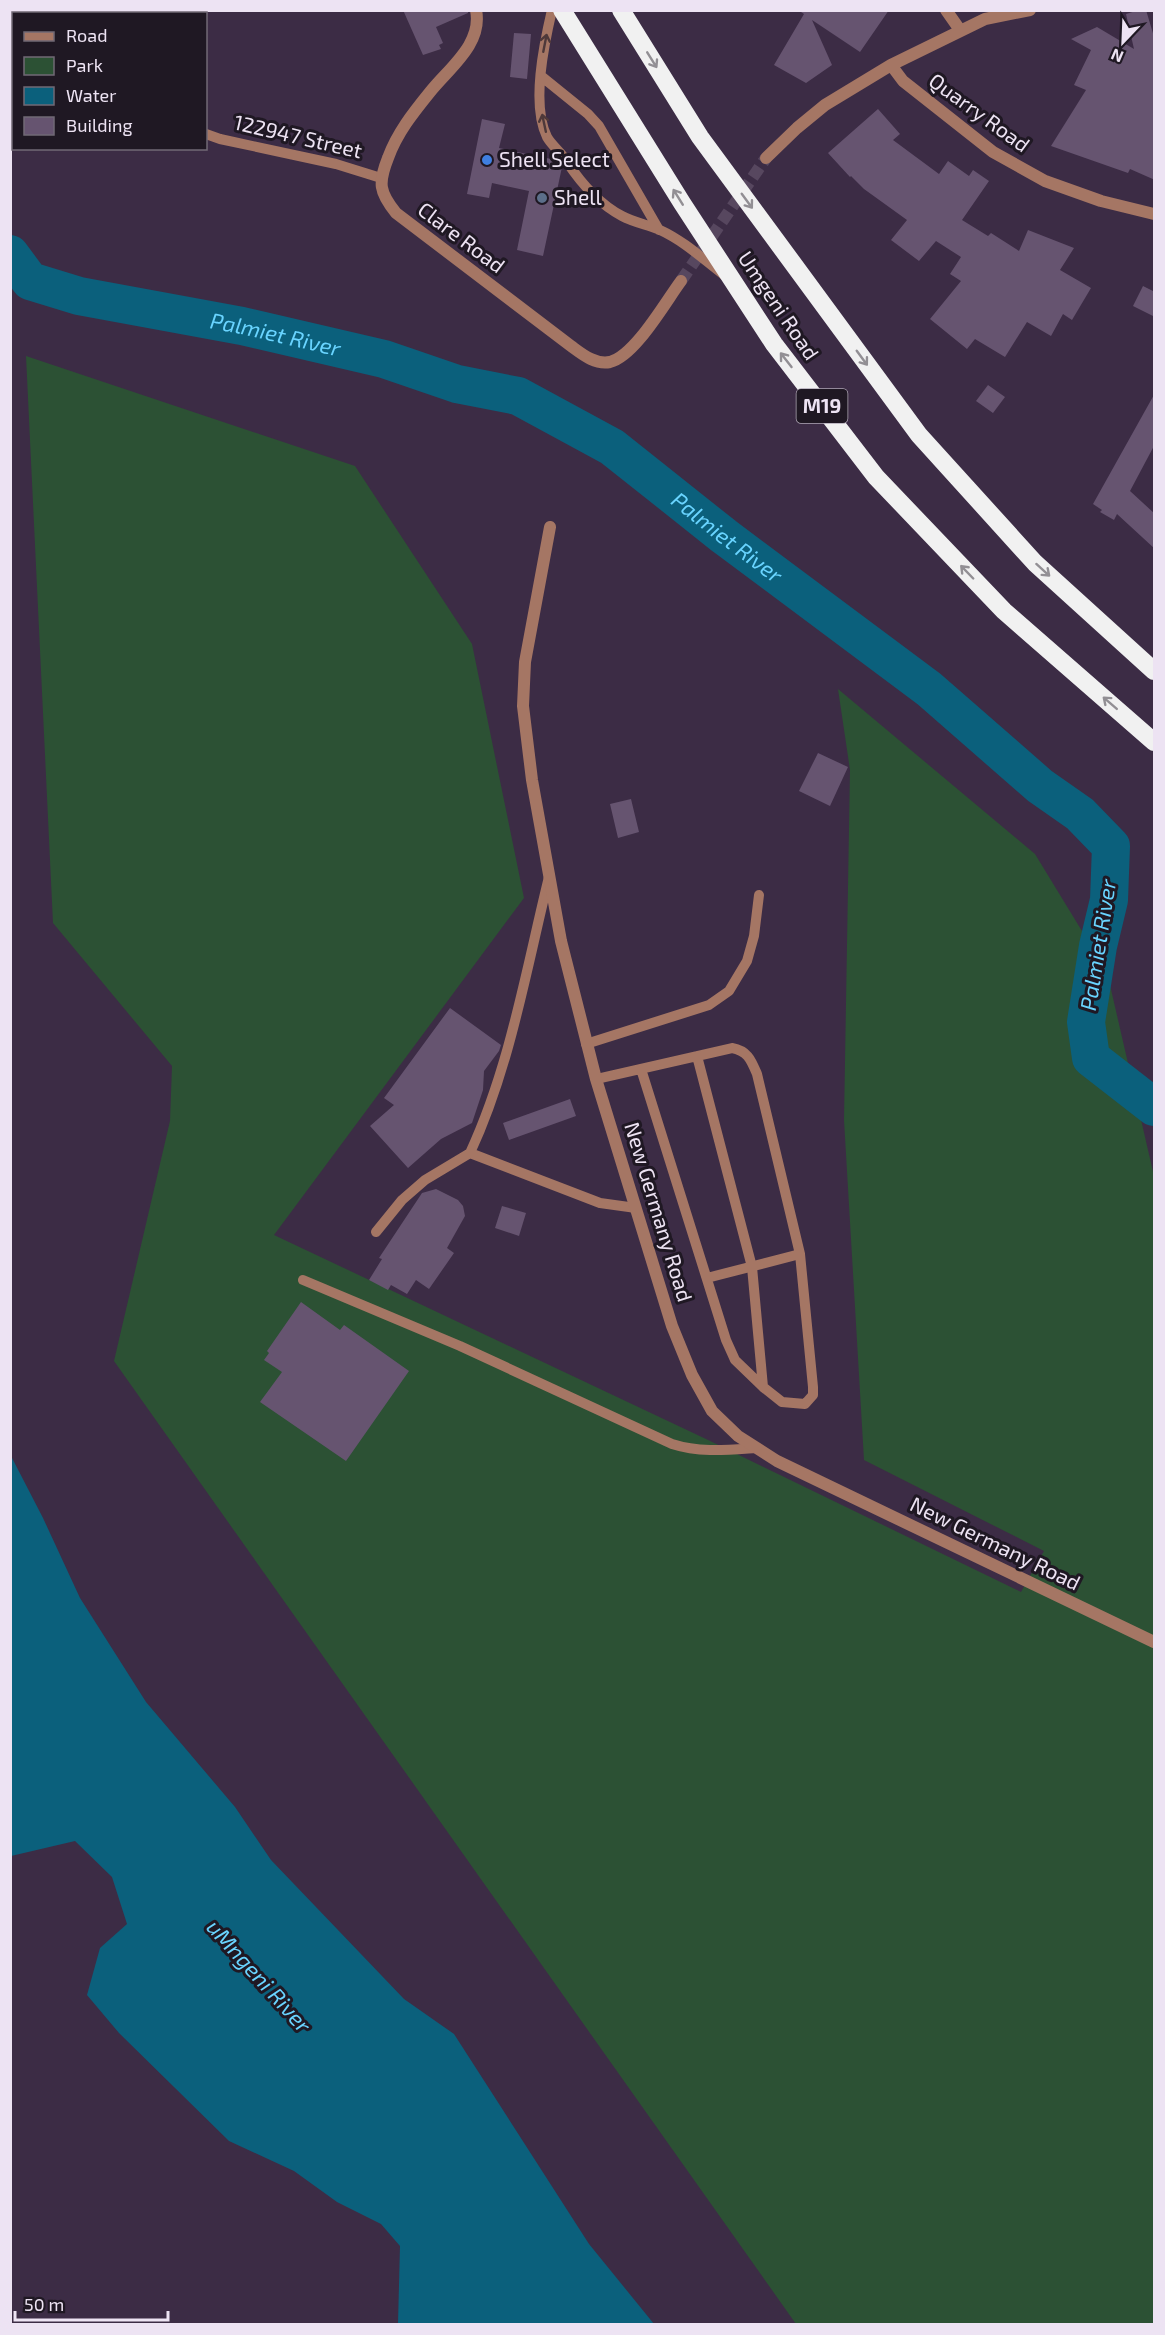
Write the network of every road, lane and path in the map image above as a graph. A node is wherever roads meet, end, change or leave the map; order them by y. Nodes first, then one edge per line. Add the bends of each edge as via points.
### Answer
1 (476, 10) edge
2 (552, 10) edge
3 (562, 10) edge
4 (946, 10) edge
5 (1030, 10) edge
6 (623, 12) edge
7 (988, 15) edge
8 (960, 30) junction
9 (891, 65) junction
10 (541, 76) junction
11 (207, 134) edge
12 (766, 158) tunnel mouth
13 (381, 178) junction
14 (1155, 214) edge
15 (659, 230) junction
16 (681, 280) tunnel mouth
17 (733, 282) junction
18 (550, 527) dead end
19 (1155, 671) edge
20 (1155, 742) edge
21 (549, 876) junction
22 (759, 896) dead end
23 (586, 1044) junction
24 (697, 1056) junction
25 (641, 1069) junction
26 (596, 1079) junction
27 (470, 1154) junction
28 (636, 1208) junction
29 (376, 1232) dead end
30 (800, 1254) junction
31 (752, 1268) junction
32 (706, 1278) junction
33 (303, 1280) dead end
34 (763, 1387) junction
35 (756, 1448) junction
36 (1155, 1642) edge

1 - 13 street via 474,38 396,137
10 -> 2 lane
17 -> 3 highway, Umgeni Road / M19
4 - 8 street
5 - 7 street
6 -> 19 highway, Umgeni Road / M19 via 700,137 919,435 1035,563
7 - 8 street
8 - 9 street
9 - 12 street via 825,105
9 - 14 street, Quarry Road via 903,81 993,152 1045,181 1101,201
10 - 15 lane via 599,126
15 -> 10 lane via 622,216 602,203 578,178 547,137 540,100
11 - 13 lane, 122947 Street
13 - 16 street, Clare Road via 383,193 396,213 589,358 611,362 622,356 636,343
15 - 17 lane
20 -> 17 highway, Umgeni Road / M19 via 1004,611 876,477 774,344
18 - 21 street, New Germany Road via 525,662 523,706
21 - 23 street, New Germany Road
21 - 27 lane via 499,1080
22 - 23 lane via 747,962 729,992 709,1005
23 - 26 street, New Germany Road
24 - 25 lane
24 - 30 lane via 732,1048 748,1056 757,1074
24 - 31 lane
25 - 26 lane
25 - 32 lane
26 - 28 street, New Germany Road
27 - 28 lane via 600,1203
27 - 29 lane via 424,1180
28 - 35 street, New Germany Road via 672,1326 692,1375 712,1411
30 - 31 lane
30 - 34 lane via 813,1395 805,1404 782,1402
31 - 32 lane
31 - 34 lane
32 - 34 lane via 735,1360
33 - 35 lane via 459,1346 672,1444 707,1451
35 - 36 street, New Germany Road

